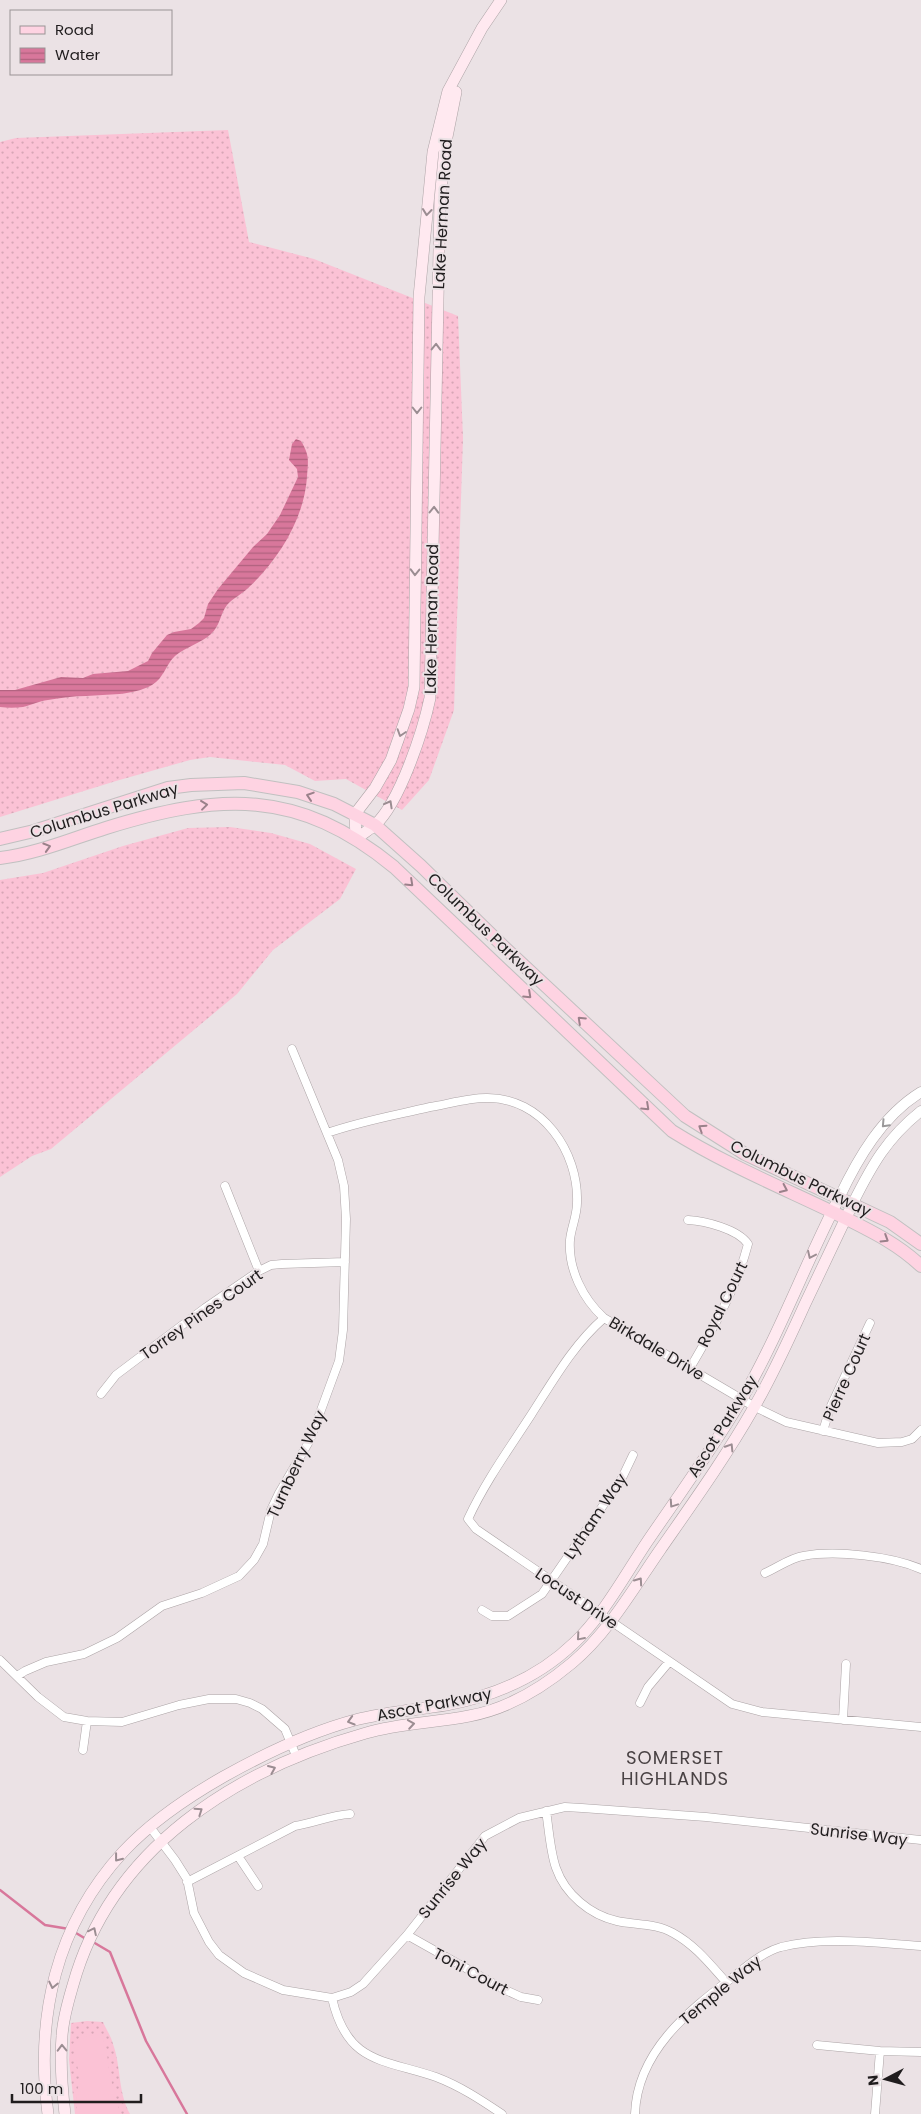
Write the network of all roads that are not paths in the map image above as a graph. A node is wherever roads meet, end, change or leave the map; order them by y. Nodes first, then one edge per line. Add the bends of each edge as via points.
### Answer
1 (501, 0) edge
2 (462, 64) junction
3 (355, 814) junction
4 (375, 825) junction
5 (0, 839) edge
6 (356, 839) junction
7 (0, 858) edge
8 (292, 1049) dead end
9 (921, 1092) edge
10 (921, 1111) edge
11 (328, 1133) junction
12 (225, 1186) dead end
13 (839, 1198) junction
14 (853, 1203) junction
15 (832, 1211) junction
16 (846, 1218) junction
17 (688, 1220) dead end
18 (921, 1244) edge
19 (345, 1262) junction
20 (921, 1266) edge
21 (259, 1271) junction
22 (604, 1318) junction
23 (870, 1323) dead end
24 (690, 1368) junction
25 (101, 1394) dead end
26 (742, 1400) junction
27 (754, 1407) junction
28 (921, 1430) edge
29 (823, 1431) junction
30 (633, 1455) dead end
31 (921, 1569) edge
32 (765, 1574) dead end
33 (552, 1580) junction
34 (482, 1610) dead end
35 (599, 1612) junction
36 (611, 1621) junction
37 (0, 1660) edge
38 (669, 1662) junction
39 (846, 1664) dead end
40 (17, 1676) junction
41 (640, 1703) dead end
42 (843, 1720) junction
43 (87, 1721) junction
44 (921, 1728) edge
45 (292, 1744) junction
46 (83, 1750) dead end
47 (297, 1758) junction
48 (546, 1811) junction
49 (350, 1814) dead end
50 (150, 1827) junction
51 (921, 1840) edge
52 (160, 1841) junction
53 (238, 1856) junction
54 (187, 1882) junction
55 (258, 1886) dead end
56 (407, 1935) junction
57 (921, 1946) edge
58 (726, 1982) junction
59 (332, 1998) junction
60 (538, 2000) dead end
61 (816, 2045) dead end
62 (880, 2051) junction
63 (921, 2052) edge
64 (48, 2114) edge
65 (65, 2114) edge
66 (502, 2114) edge
67 (635, 2114) edge
68 (875, 2114) edge

1 - 2 main road, Lake Herman Road
2 -> 3 main road, Lake Herman Road via 448,91 433,152 420,288 414,687 391,760
4 -> 2 main road, Lake Herman Road via 384,814 412,758 430,698 440,200 448,127
3 - 4 main road, Columbus Parkway
3 -> 5 main road, Columbus Parkway via 298,792 244,782 216,782 168,788
3 - 6 main road
4 - 6 main road, Lake Herman Road
13 -> 4 main road, Columbus Parkway via 745,1154 684,1116
7 -> 6 main road, Columbus Parkway via 158,813 208,804 259,805 288,810 339,829
6 -> 15 main road, Columbus Parkway via 394,867 672,1132 710,1155
8 - 11 street, Turnberry Way
9 -> 13 street, Ascot Parkway via 882,1127 861,1156
10 - 14 street, Ascot Parkway via 879,1154
11 - 19 street, Turnberry Way via 344,1186
11 - 22 street, Birkdale Drive via 356,1123 486,1098 502,1099 532,1111 561,1139 570,1158 577,1204 570,1241 572,1264 587,1299
12 - 21 street
13 - 14 main road, Columbus Parkway
13 - 15 main road, Ascot Parkway
14 - 16 main road, Ascot Parkway
14 - 18 main road, Columbus Parkway via 890,1222
15 - 16 main road, Columbus Parkway
15 -> 26 main road, Ascot Parkway
16 -> 20 main road, Columbus Parkway via 882,1237
16 - 27 main road, Ascot Parkway
17 - 24 street, Royal Court via 716,1225 745,1239 748,1244 712,1329
19 - 21 street, Torrey Pines Court via 271,1265
19 - 40 street, Turnberry Way via 344,1330 339,1361 310,1440 279,1493 263,1544 254,1560 240,1576 162,1606 117,1638 84,1654 46,1662
21 - 25 street, Torrey Pines Court via 116,1375
22 - 24 street, Birkdale Drive
22 - 33 street, Locust Drive via 567,1359 493,1472 468,1519 476,1529
23 - 29 street, Pierre Court via 830,1408
24 - 26 street, Birkdale Drive
26 - 27 street, Birkdale Drive
26 -> 35 main road, Ascot Parkway
27 - 29 street, Birkdale Drive via 786,1422
36 -> 27 main road, Ascot Parkway via 724,1457
28 - 29 street, Birkdale Drive via 912,1439 890,1443
30 - 33 street, Lytham Way via 622,1478
31 - 32 street via 902,1561 826,1554 802,1556
33 - 34 street, Lytham Way via 542,1594 508,1616 492,1616
33 - 35 street, Locust Drive
35 - 36 street, Locust Drive
35 -> 45 main road, Ascot Parkway via 575,1643 520,1682 470,1699 351,1721
36 - 38 street, Locust Drive
47 -> 36 main road, Ascot Parkway via 372,1731 473,1716 510,1704 559,1674 587,1650
37 - 40 street
38 - 41 street via 648,1687
38 - 42 street, Locust Drive via 732,1704 762,1712
39 - 42 street
40 - 43 street via 64,1717
42 - 44 street, Locust Drive
43 - 45 street via 122,1722 179,1705 236,1699 262,1709 285,1729
43 - 46 street
45 - 47 street
45 - 50 main road, Ascot Parkway via 262,1756 215,1782
52 -> 47 main road, Ascot Parkway via 210,1804 264,1772
48 - 51 street, Sunrise Way via 565,1807 706,1817
48 - 56 street, Sunrise Way via 519,1818 485,1836
48 - 58 street via 555,1866 570,1892 590,1911 606,1918 672,1932 699,1951
49 - 53 street via 295,1826
50 - 52 street
50 -> 64 main road, Ascot Parkway via 124,1851 90,1894 72,1926 56,1968 47,2013 44,2056
52 - 54 street
65 -> 52 main road, Ascot Parkway via 62,2039 66,2008 82,1955 105,1909 125,1879
53 - 54 street
53 - 55 street
54 - 59 street via 200,1926 232,1965 283,1990
56 - 59 street, Sunrise Way via 363,1984
56 - 60 street, Toni Court via 503,1989
57 - 58 street, Temple Way via 850,1942 779,1947 757,1958
58 - 67 street, Temple Way via 685,2015 665,2037 638,2089
59 - 66 street via 346,2036 364,2054 436,2077
61 - 62 street
62 - 63 street
62 - 68 street

